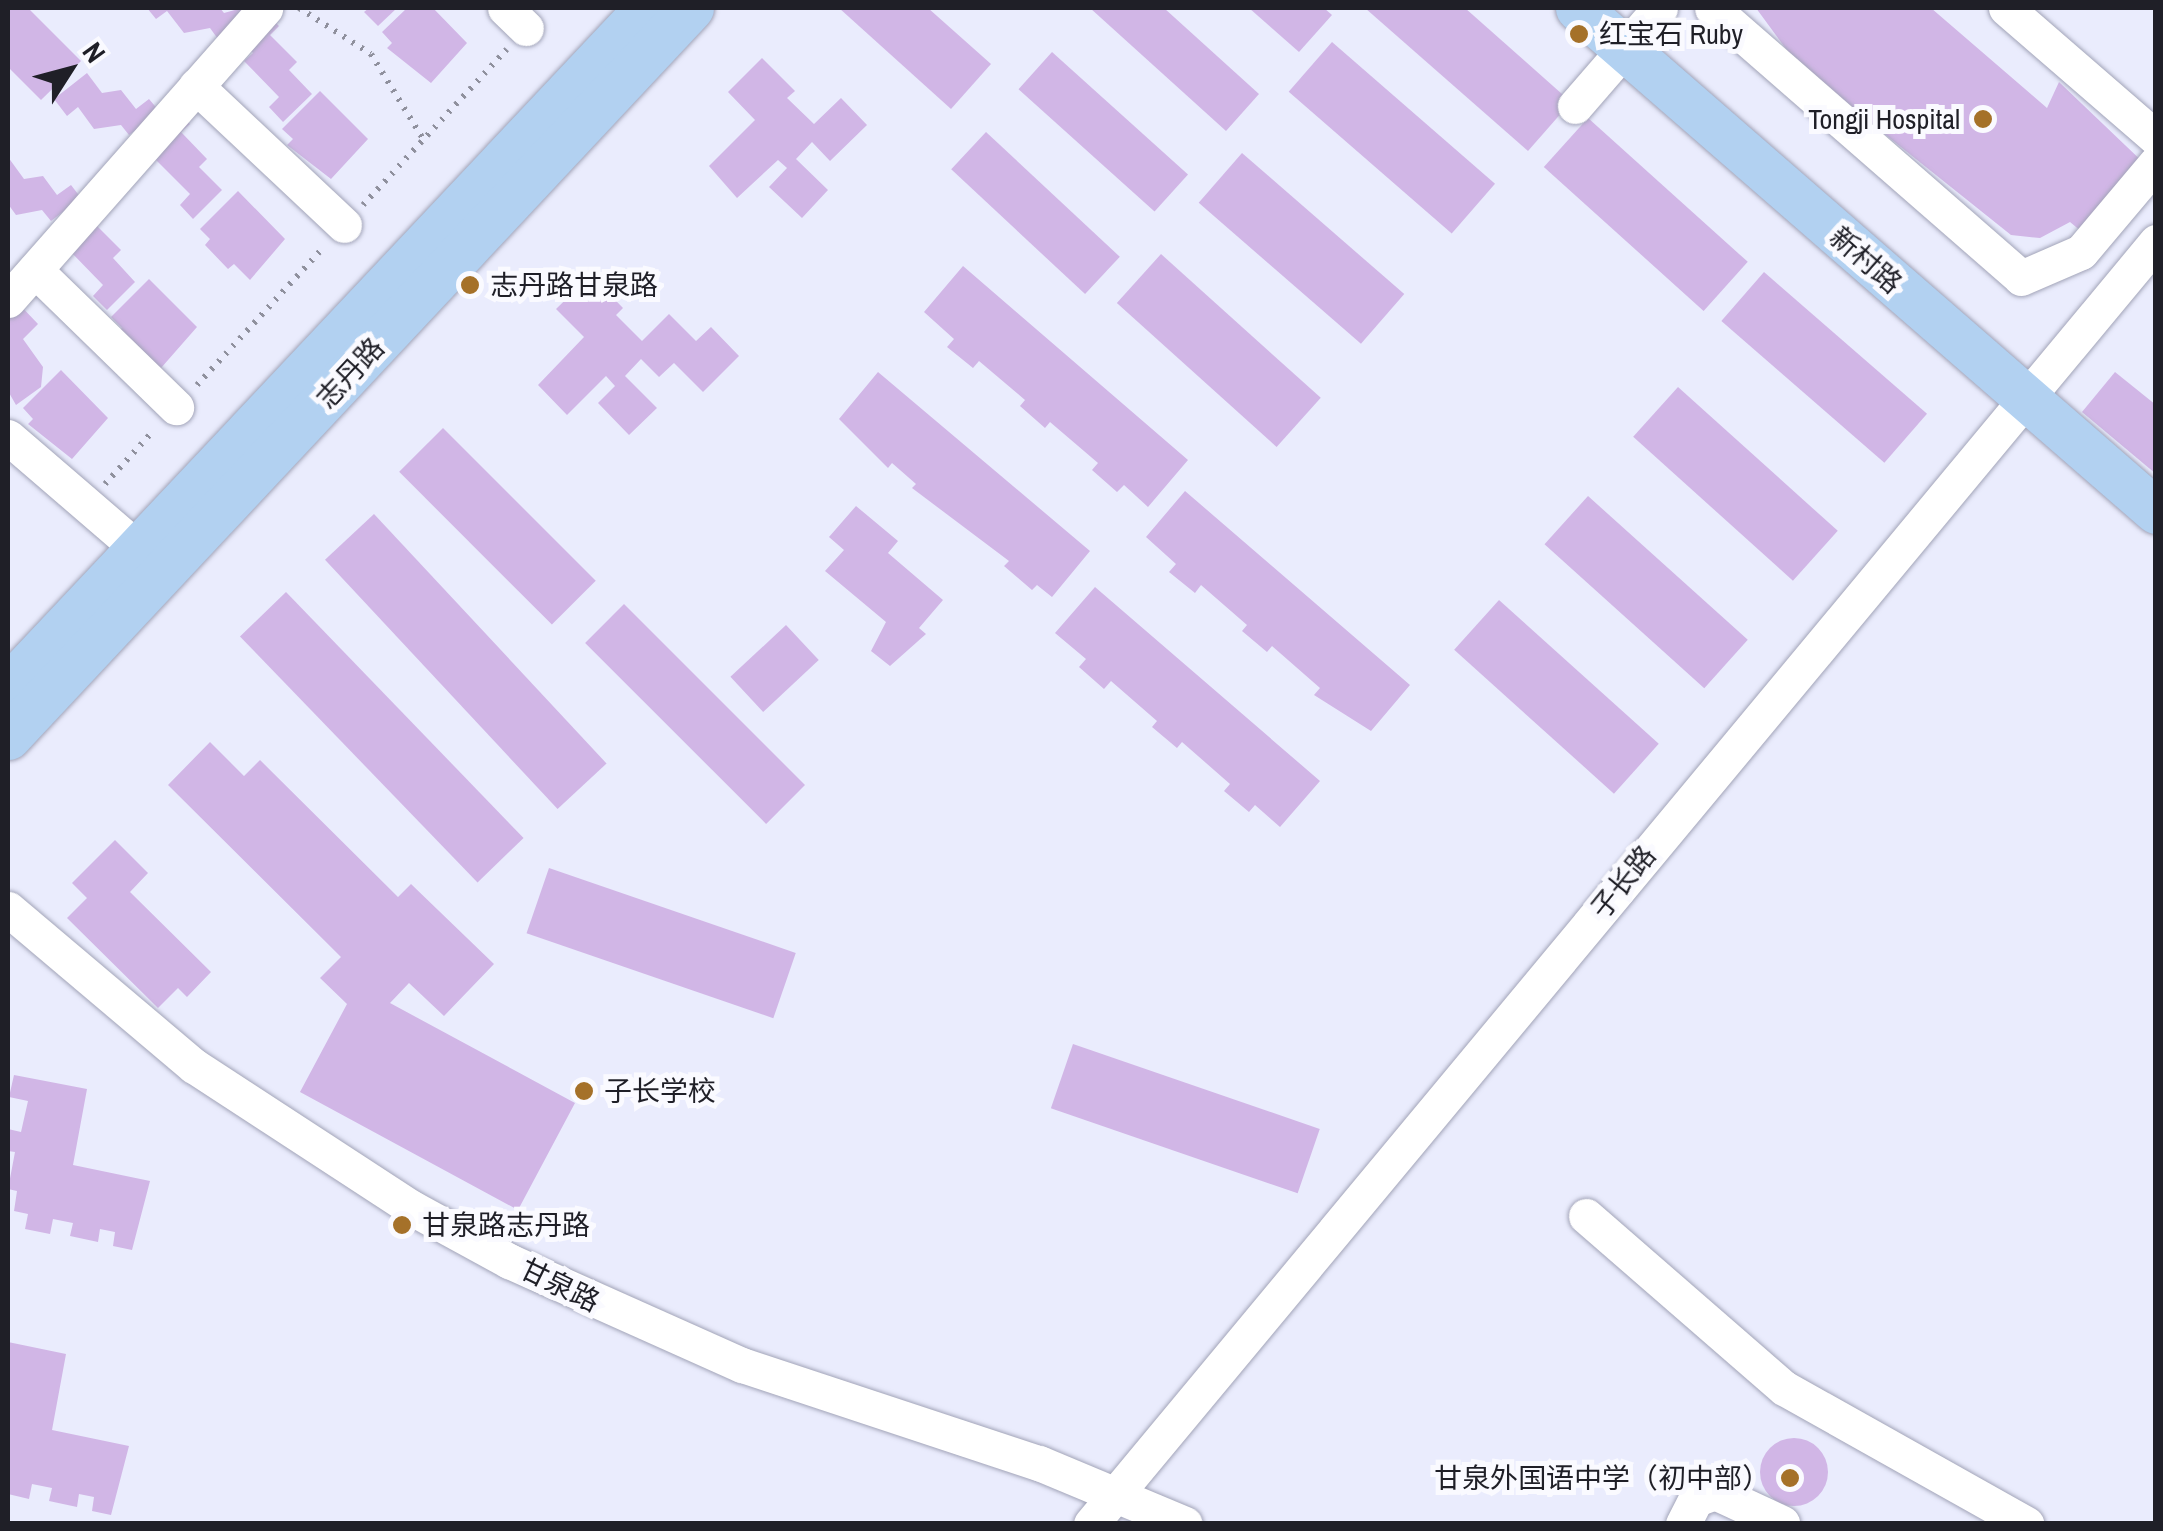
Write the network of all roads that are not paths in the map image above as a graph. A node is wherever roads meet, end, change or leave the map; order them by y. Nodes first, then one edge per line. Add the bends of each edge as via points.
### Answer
1 (265, 8) edge
2 (647, 8) edge
3 (691, 8) edge
4 (1578, 8) edge
5 (1660, 8) edge
6 (1712, 8) edge
7 (2006, 8) edge
8 (1624, 47) junction
9 (196, 86) junction
10 (1575, 106) dead end
11 (2156, 138) edge
12 (2156, 162) edge
13 (344, 225) road end
14 (2156, 242) edge
15 (34, 270) junction
16 (8, 300) edge
17 (2024, 397) junction
18 (176, 407) road end
19 (8, 437) edge
20 (2156, 511) edge
21 (138, 549) junction
22 (8, 687) edge
23 (8, 737) edge
24 (8, 909) edge
25 (1586, 1216) dead end
26 (1119, 1494) junction
27 (1782, 1523) edge
28 (1091, 1524) edge
29 (1185, 1524) edge
30 (1684, 1524) edge
31 (2026, 1524) edge

1 - 9 street
2 - 21 main road, 志丹路
3 - 23 main road, 志丹路
4 - 8 main road, 新村路
5 - 8 street
6 - 12 street via 2021,278 2081,252
7 - 11 street
8 - 10 street
8 - 17 main road, 新村路
9 - 13 street
9 - 15 street
14 - 17 street, 子长路
15 - 16 street
15 - 18 street
17 - 20 main road, 新村路
17 - 26 street, 子长路
19 - 21 street
21 - 22 main road, 志丹路
24 - 26 street, 甘泉路 via 208,1076 398,1200 509,1261 726,1359
25 - 31 street via 1784,1388
26 - 28 street, 子长路
26 - 29 street, 甘泉路
27 - 30 street via 1716,1492 1696,1500

